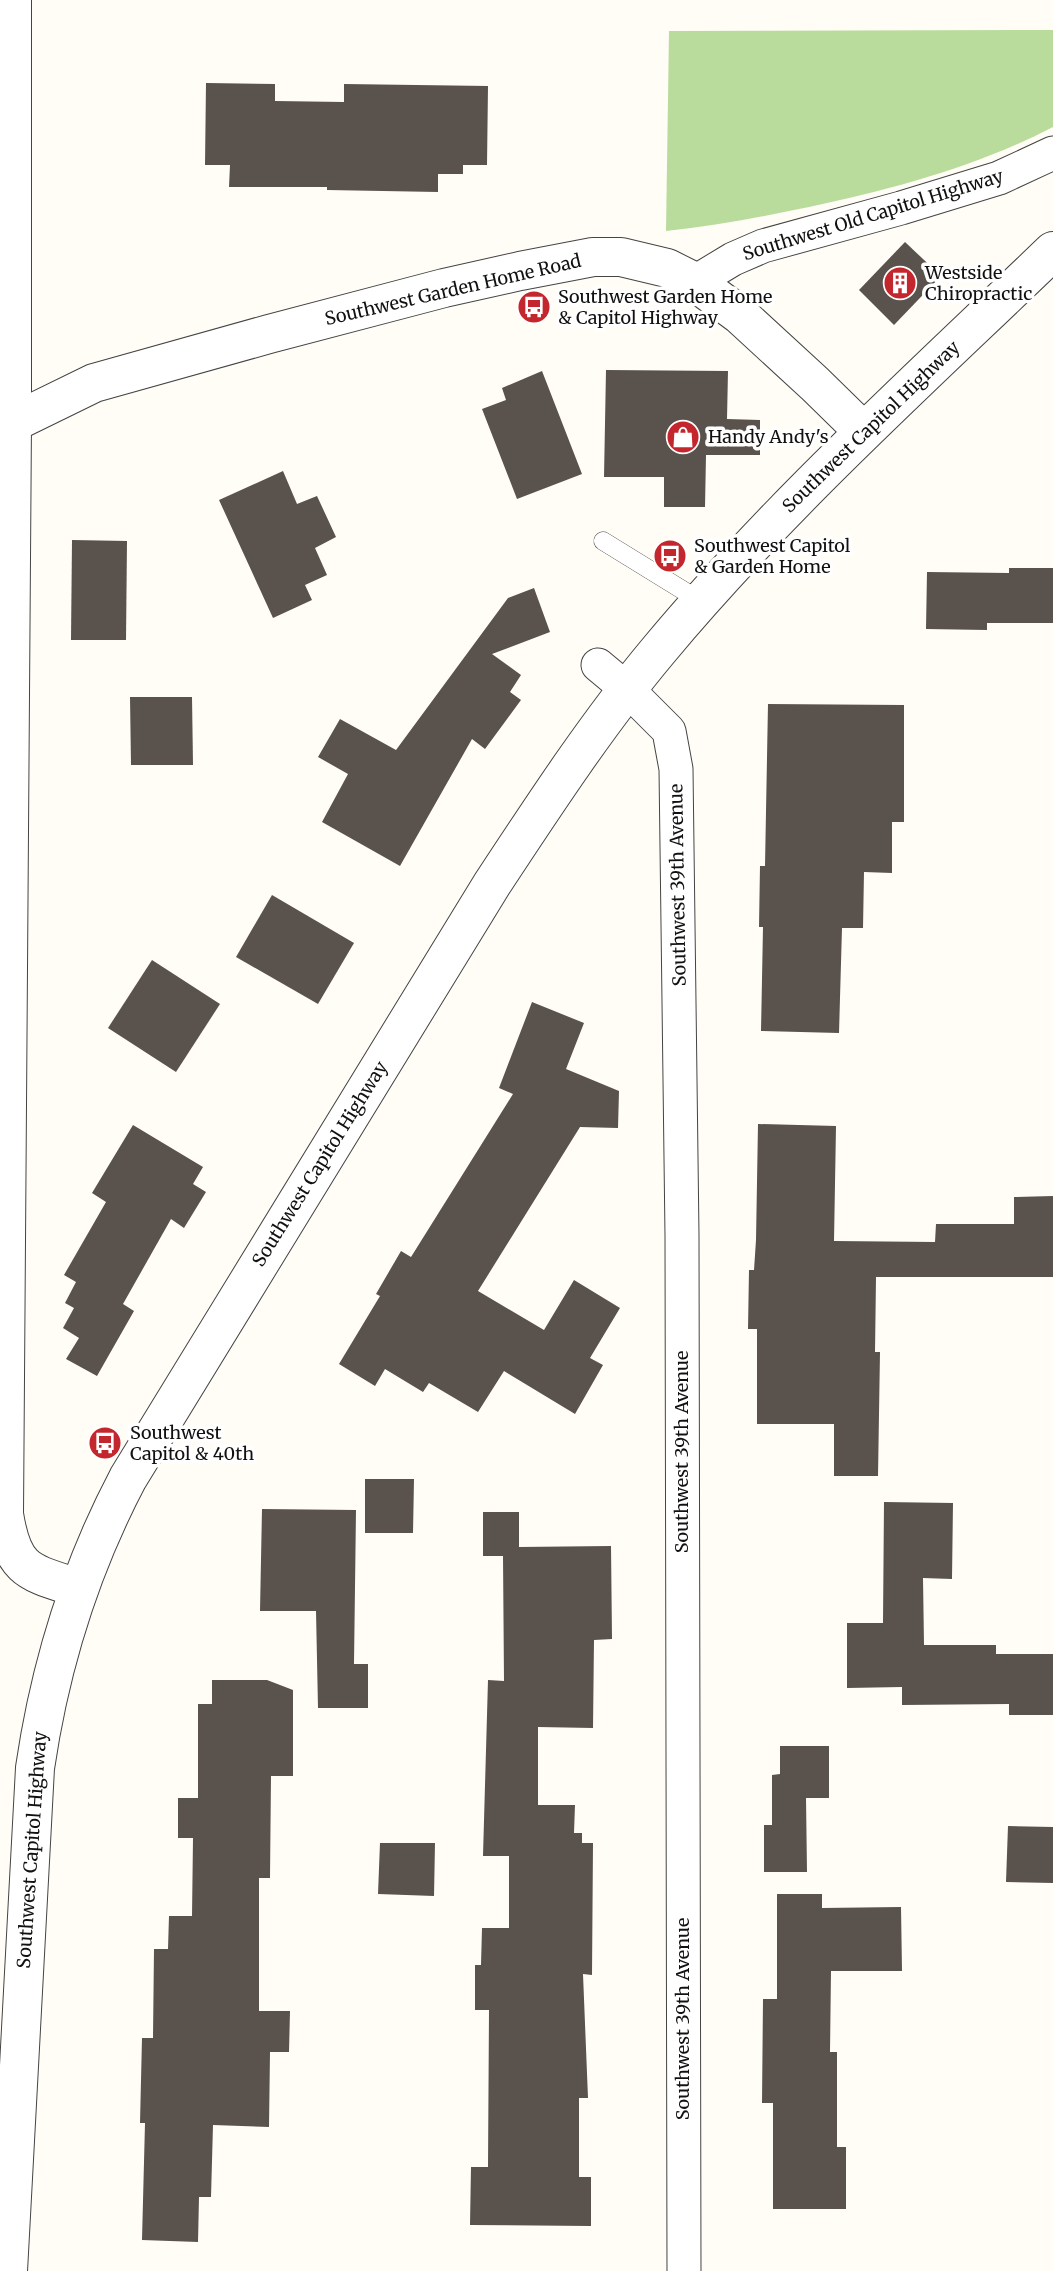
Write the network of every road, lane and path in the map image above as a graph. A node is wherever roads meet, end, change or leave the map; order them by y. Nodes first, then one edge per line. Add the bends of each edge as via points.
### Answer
1 (12, 0) edge
2 (1053, 153) edge
3 (1053, 251) edge
4 (6, 263) edge
5 (695, 282) junction
6 (6, 425) edge
7 (863, 431) junction
8 (603, 541) dead end
9 (702, 602) junction
10 (598, 664) dead end
11 (628, 690) junction
12 (78, 1588) junction
13 (8, 2271) edge
14 (684, 2271) edge

1 - 4 street
2 - 5 street, Southwest Old Capitol Highway via 999,178 763,246
3 - 7 street, Southwest Capitol Highway
4 - 6 street
5 - 6 street, Southwest Garden Home Road via 667,268 621,257 593,257 520,271 94,383
5 - 7 street, Southwest Garden Home Road via 740,315
6 - 12 street via 4,1514 11,1547 23,1566
7 - 9 street, Southwest Capitol Highway
8 - 9 lane
9 - 11 street, Southwest Capitol Highway
10 - 11 street, Southwest 39th Avenue
11 - 12 street, Southwest Capitol Highway via 492,884 220,1326 128,1478
11 - 14 street, Southwest 39th Avenue via 669,731 676,769 682,1234
12 - 13 street, Southwest Capitol Highway via 49,1690 35,1768

